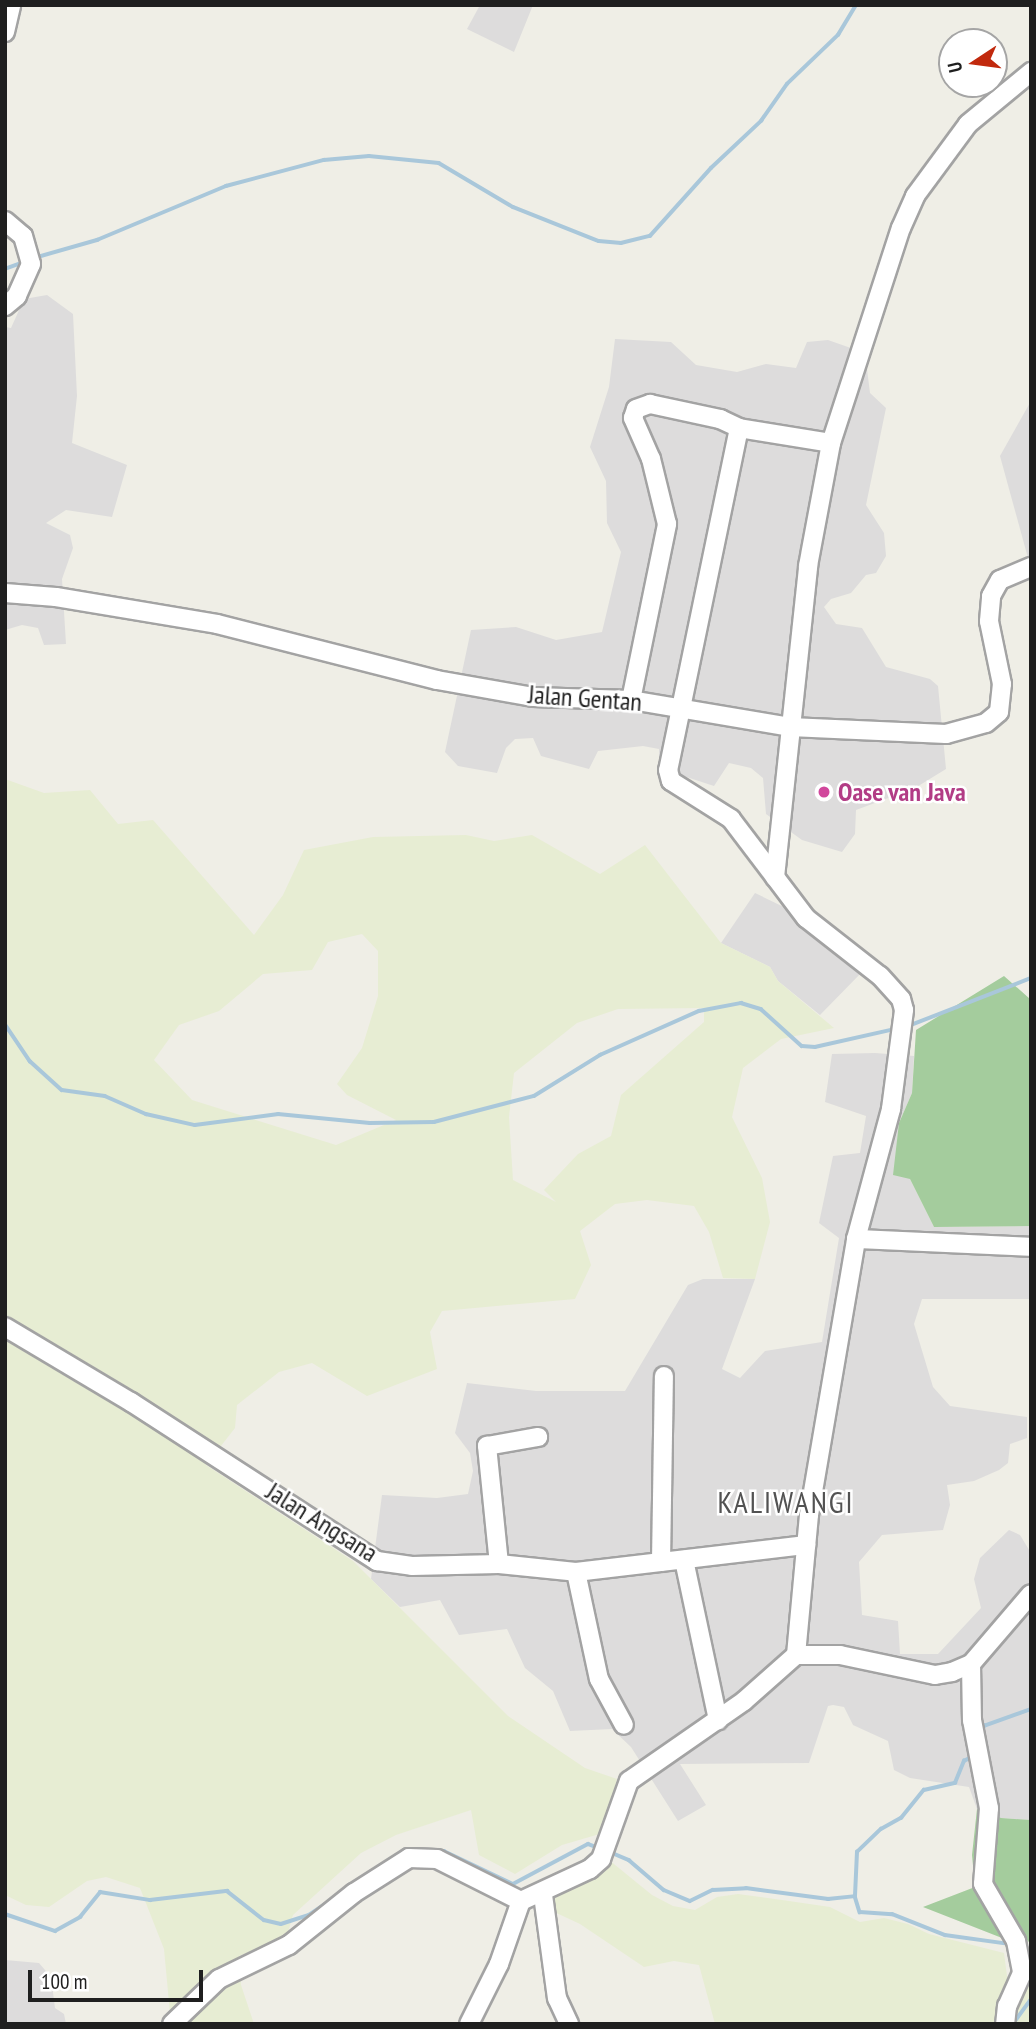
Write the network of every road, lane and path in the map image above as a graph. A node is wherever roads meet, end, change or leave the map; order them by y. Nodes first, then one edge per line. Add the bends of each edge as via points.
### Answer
1 (11, 5) edge
2 (5, 32) edge
3 (1031, 72) edge
4 (5, 221) edge
5 (5, 306) edge
6 (738, 428) junction
7 (831, 443) junction
8 (1031, 567) edge
9 (5, 593) edge
10 (631, 700) junction
11 (679, 707) junction
12 (790, 727) junction
13 (775, 877) junction
14 (856, 1239) junction
15 (1031, 1247) edge
16 (5, 1327) edge
17 (664, 1376) dead end
18 (538, 1437) dead end
19 (806, 1545) junction
20 (684, 1560) junction
21 (661, 1562) junction
22 (499, 1564) junction
23 (576, 1573) junction
24 (1031, 1594) edge
25 (796, 1655) junction
26 (971, 1664) junction
27 (718, 1720) junction
28 (624, 1725) dead end
29 (543, 1895) junction
30 (521, 1901) junction
31 (172, 2024) edge
32 (469, 2024) edge
33 (569, 2024) edge
34 (1005, 2024) edge

1 - 2 street
3 - 7 street via 968,124 915,196 864,335
4 - 5 street via 23,236 29,256 17,296
6 - 7 street
6 - 10 street via 720,418 650,404 636,409 633,418 651,459 667,524
6 - 11 street via 699,632
7 - 12 street via 808,566
8 - 12 street, Jalan Gentan via 1000,580 991,596 989,621 1002,684 999,712 986,723 946,734
9 - 10 street, Jalan Gentan via 217,624 437,680 533,697
10 - 11 street, Jalan Gentan
11 - 12 street, Jalan Gentan
11 - 13 street via 668,760 671,781 731,819
12 - 13 street
13 - 14 street via 806,918 880,976 901,999 904,1030 891,1110
14 - 15 street
14 - 19 street
16 - 22 street, Jalan Angsana via 131,1402 377,1561 412,1566
17 - 21 street
18 - 22 street via 487,1446
19 - 20 street, Jalan Angsana
19 - 25 street
20 - 21 street, Jalan Angsana
20 - 27 street
21 - 23 street, Jalan Angsana
22 - 23 street, Jalan Angsana
23 - 28 street via 599,1679
24 - 26 street
25 - 26 street via 839,1655 935,1675
25 - 27 street
26 - 34 street via 989,1808 983,1884 1018,1948 1022,1973 1007,2006
27 - 29 street via 629,1781 617,1803 601,1859
29 - 30 street
29 - 33 street via 555,1988
30 - 31 street via 438,1859 409,1858 354,1893 289,1945 219,1979
30 - 32 street via 499,1964

